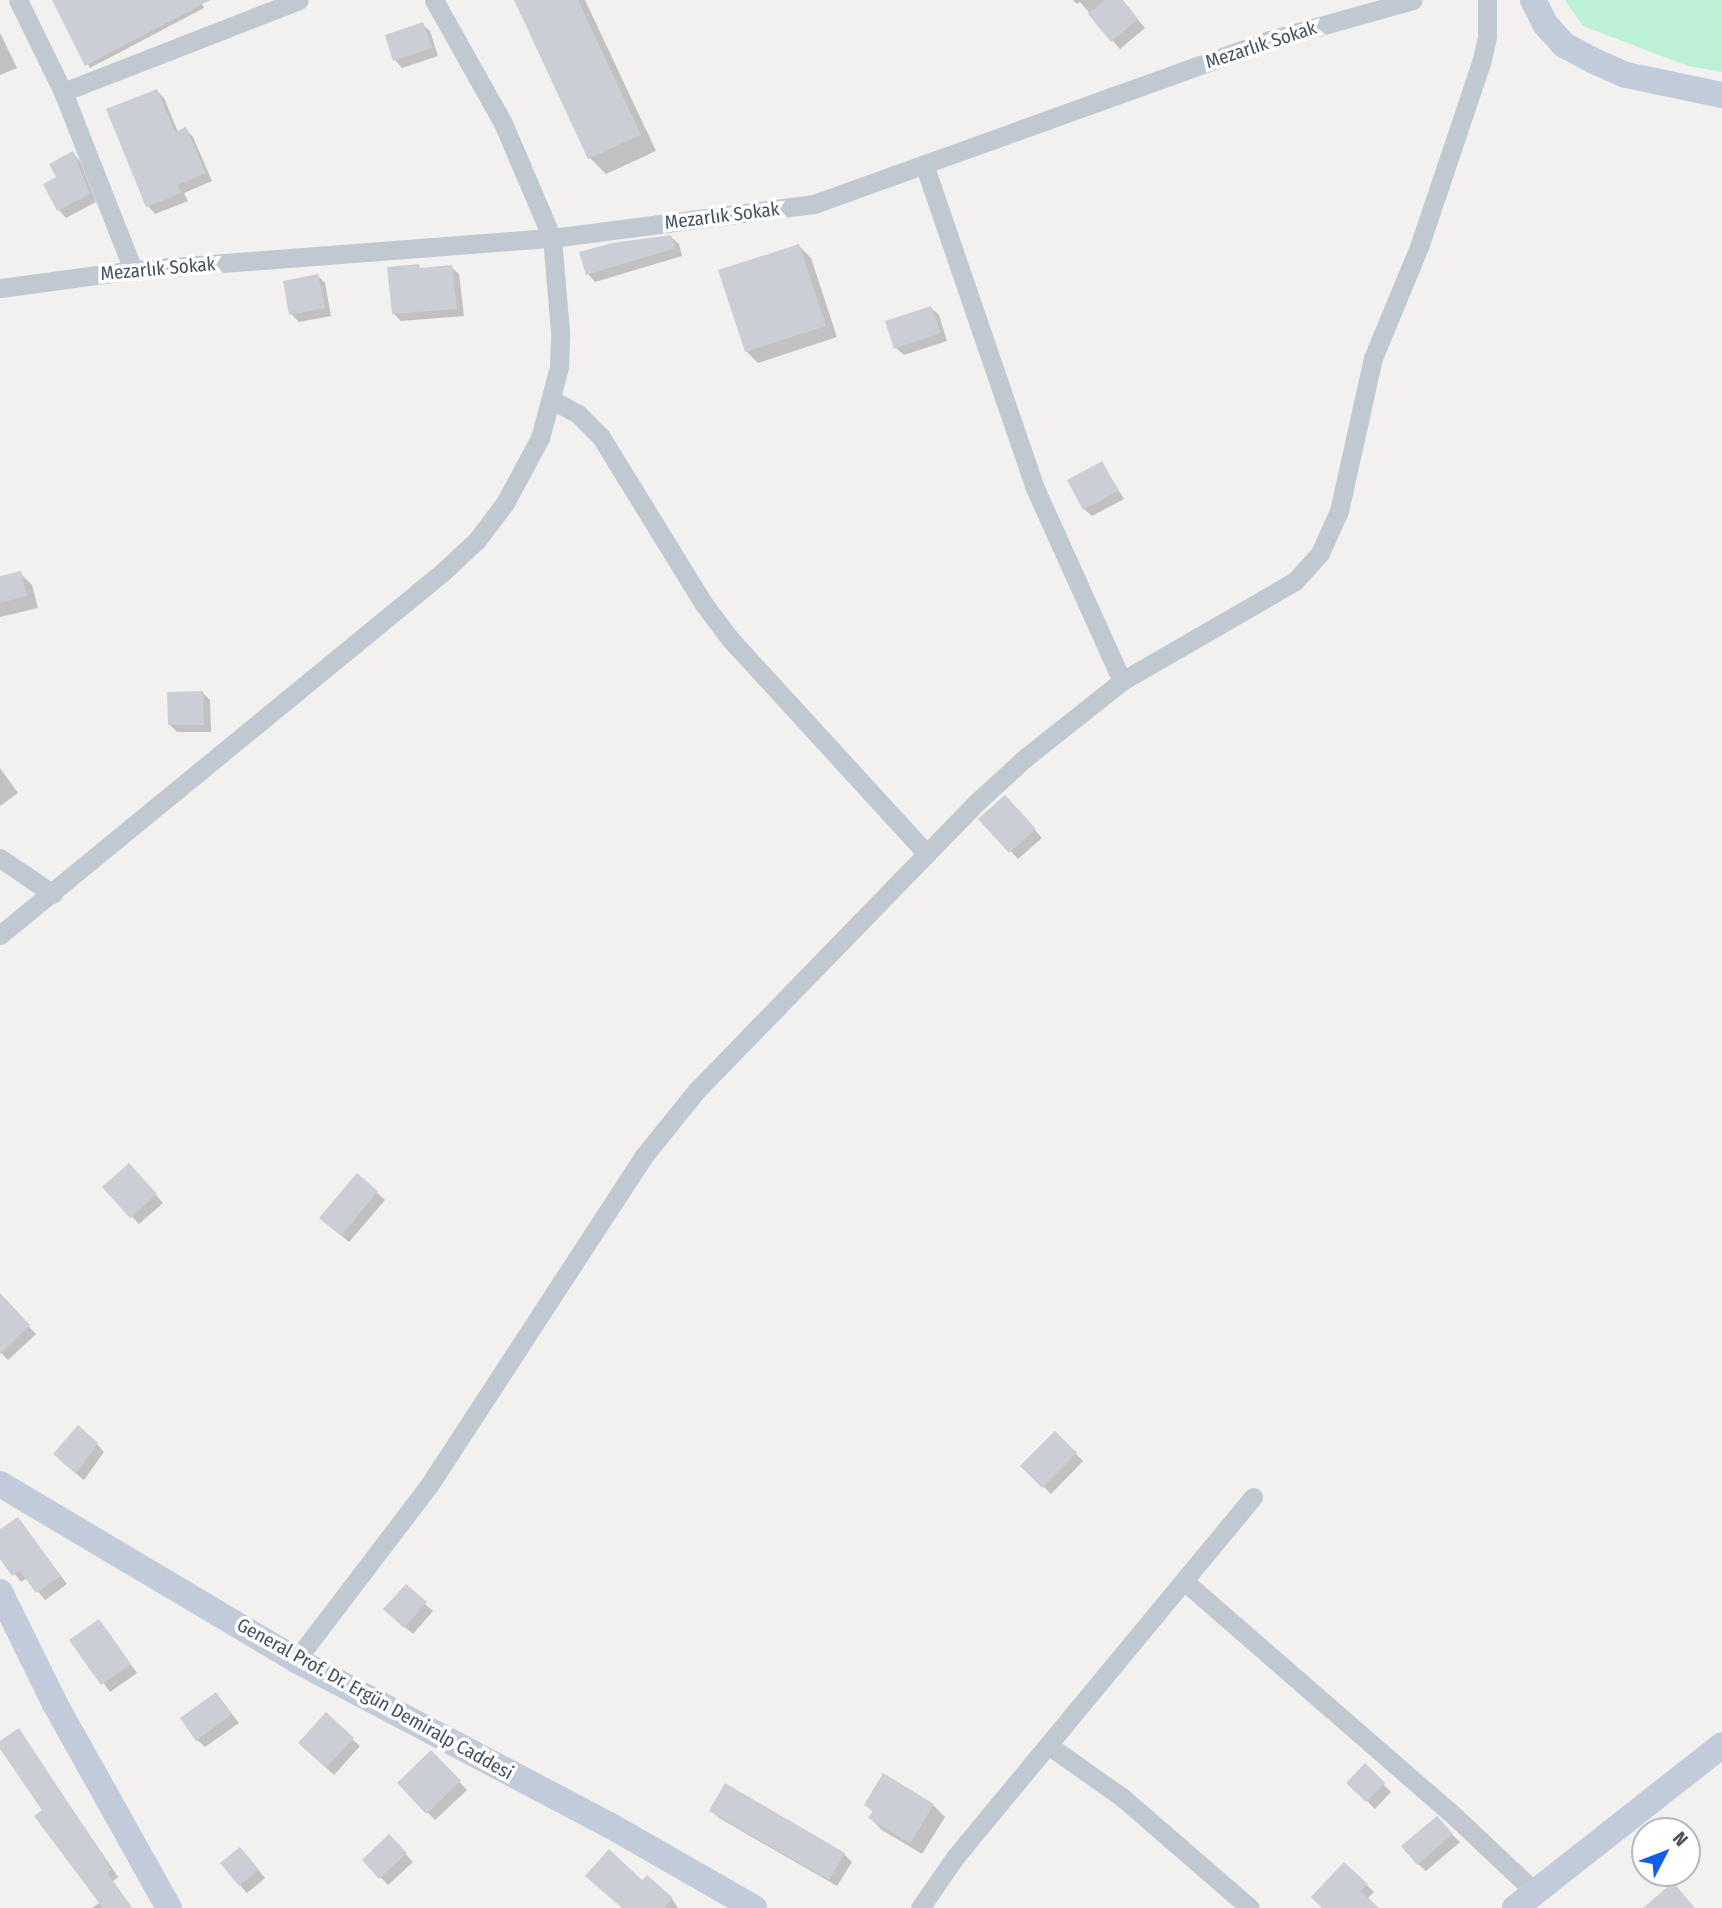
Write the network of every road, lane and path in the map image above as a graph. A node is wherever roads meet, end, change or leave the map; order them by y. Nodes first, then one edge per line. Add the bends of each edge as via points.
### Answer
1 (18, 0) edge
2 (299, 0) edge
3 (434, 0) edge
4 (1413, 0) edge
5 (1487, 0) edge
6 (1533, 0) edge
7 (63, 92) junction
8 (1722, 94) edge
9 (924, 164) junction
10 (552, 238) junction
11 (133, 270) junction
12 (0, 288) edge
13 (552, 400) junction
14 (1122, 681) junction
15 (927, 854) junction
16 (0, 858) edge
17 (53, 894) junction
18 (0, 935) edge
19 (0, 1484) edge
20 (1253, 1497) dead end
21 (1184, 1581) junction
22 (0, 1592) edge
23 (296, 1660) junction
24 (1048, 1745) junction
25 (1722, 1745) edge
26 (1525, 1900) edge
27 (169, 1908) edge
28 (754, 1908) edge
29 (920, 1908) edge
30 (1250, 1908) edge

1 - 7 street
2 - 7 street
3 - 10 street via 503,123
4 - 9 street, Mezarlık Sokak via 1270,40
5 - 14 street via 1482,63 1419,247 1373,358 1339,511 1328,540 1295,581
6 - 8 street via 1545,24 1564,45 1592,60 1626,75
7 - 11 street
9 - 10 street, Mezarlık Sokak via 814,204
9 - 14 street via 1034,486
10 - 11 street, Mezarlık Sokak
10 - 13 street via 560,331
11 - 12 street, Mezarlık Sokak
13 - 15 street via 578,414 601,437 703,603 739,651
13 - 17 street via 523,473 477,540
14 - 15 street via 1025,758
15 - 23 street via 669,1122 435,1476
16 - 17 street
17 - 18 street
19 - 23 street, General Prof. Dr. Ergün Demiralp Caddesi
20 - 21 street
21 - 24 street
21 - 26 street via 1449,1811
22 - 27 street via 55,1704
23 - 28 street, General Prof. Dr. Ergün Demiralp Caddesi via 611,1826
24 - 29 street via 956,1856
24 - 30 street via 1122,1798
25 - 26 street

